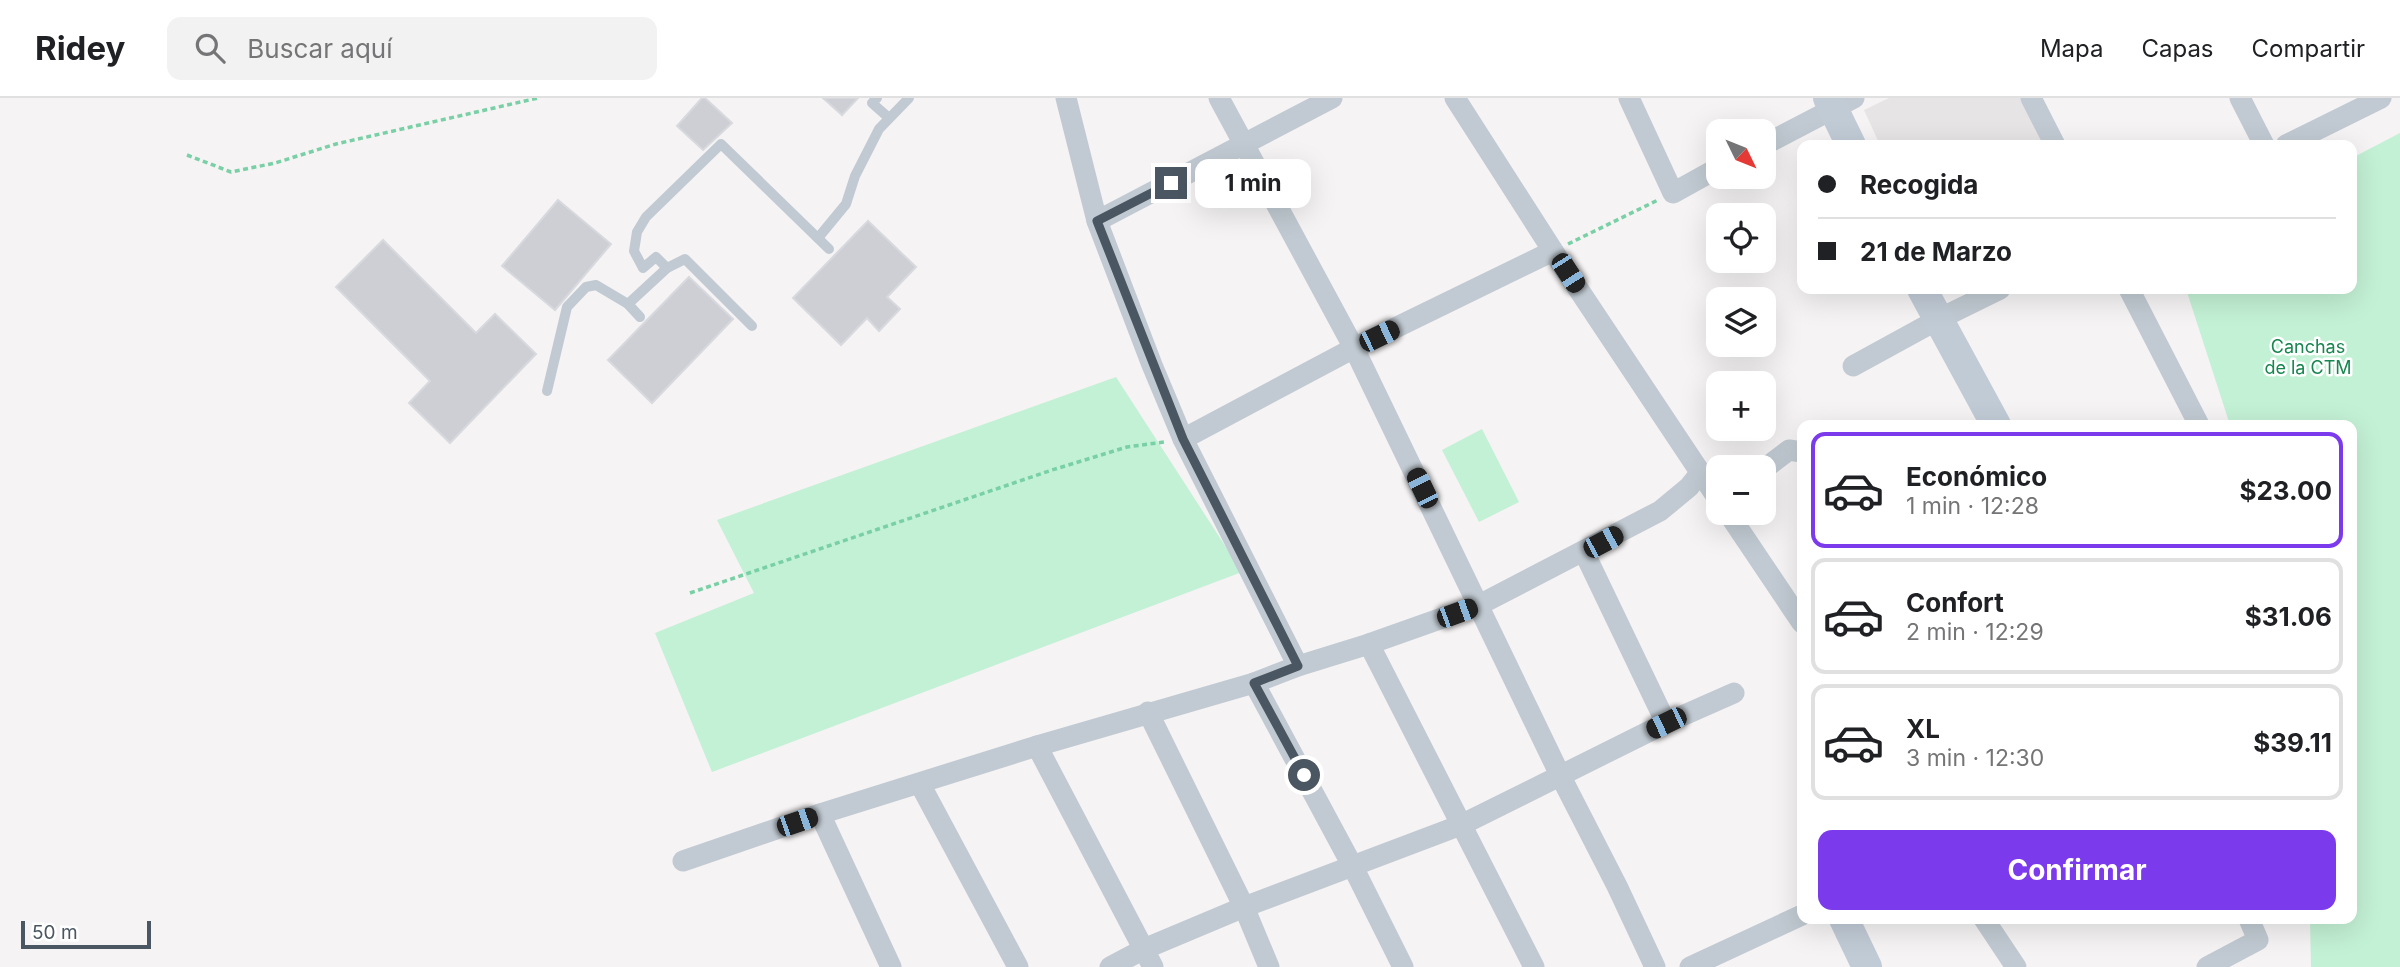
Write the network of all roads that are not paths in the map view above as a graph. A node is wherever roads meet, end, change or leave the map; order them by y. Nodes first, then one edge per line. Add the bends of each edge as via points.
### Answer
1 (877, 98) edge
2 (909, 98) edge
3 (1066, 98) edge
4 (1219, 98) edge
5 (1332, 98) edge
6 (1455, 98) edge
7 (1629, 98) edge
8 (2031, 98) edge
9 (2240, 98) edge
10 (2381, 98) edge
11 (1839, 101) edge
12 (889, 118) junction
13 (1776, 138) edge
14 (1851, 140) edge
15 (2052, 140) edge
16 (2261, 140) edge
17 (2297, 140) edge
18 (1244, 145) junction
19 (1706, 174) edge
20 (1097, 221) junction
21 (818, 238) junction
22 (829, 249) dead end
23 (1553, 251) junction
24 (643, 268) junction
25 (667, 268) junction
26 (656, 279) junction
27 (1924, 294) edge
28 (1990, 294) edge
29 (2132, 294) edge
30 (628, 304) junction
31 (640, 317) dead end
32 (1937, 320) junction
33 (752, 326) dead end
34 (1354, 348) junction
35 (1853, 366) dead end
36 (547, 391) dead end
37 (1993, 420) edge
38 (2196, 420) edge
39 (1183, 439) junction
40 (1797, 451) edge
41 (1776, 460) edge
42 (1701, 472) junction
43 (1706, 480) edge
44 (1736, 525) edge
45 (1584, 552) junction
46 (1479, 605) junction
47 (1797, 616) edge
48 (1369, 644) junction
49 (1298, 666) junction
50 (1254, 683) junction
51 (1734, 693) dead end
52 (1148, 712) junction
53 (1666, 723) junction
54 (1037, 746) junction
55 (1560, 775) junction
56 (920, 784) junction
57 (820, 814) junction
58 (1461, 825) junction
59 (682, 861) dead end
60 (1353, 867) junction
61 (1244, 906) junction
62 (1797, 917) edge
63 (1846, 924) edge
64 (1987, 924) edge
65 (2251, 924) edge
66 (1148, 958) edge
67 (891, 967) edge
68 (1018, 967) edge
69 (1110, 967) edge
70 (1269, 967) edge
71 (1402, 967) edge
72 (1534, 967) edge
73 (1655, 967) edge
74 (1690, 967) edge
75 (1867, 967) edge
76 (2016, 967) edge
77 (2207, 967) edge

1 - 12 lane via 872,103
2 - 12 lane
3 - 20 street
4 - 18 street
5 - 18 street
6 - 23 street
7 - 19 street via 1673,192
8 - 15 street
9 - 16 street
10 - 17 street
11 - 13 street
11 - 14 street
12 - 21 lane via 855,176 846,204
18 - 20 street
18 - 34 street
20 - 39 street
21 - 22 lane
21 - 24 lane via 721,144 646,217 634,251
23 - 34 street
23 - 42 street
24 - 25 lane via 656,257
24 - 26 lane
25 - 26 lane
25 - 33 lane via 685,259
26 - 30 lane
27 - 32 street
28 - 32 street
29 - 38 street
30 - 31 lane
30 - 36 lane via 596,285 586,287 567,307
32 - 35 street
32 - 37 street
34 - 39 street
34 - 46 street
39 - 49 street
40 - 41 street via 1789,450
42 - 43 street
42 - 45 street via 1660,511
44 - 47 street
45 - 46 street
45 - 53 street
46 - 48 street
46 - 55 street
48 - 49 street
48 - 58 street
49 - 50 street
50 - 52 street
50 - 60 street
51 - 53 street
52 - 54 street
52 - 61 street
53 - 55 street
54 - 56 street
54 - 66 street
55 - 58 street
55 - 73 street
56 - 57 street
56 - 68 street
57 - 59 street
57 - 67 street
58 - 60 street
58 - 72 street
60 - 61 street
60 - 71 street
61 - 66 street
61 - 70 street
62 - 74 street
63 - 75 street
64 - 76 street
65 - 77 street via 2258,940
66 - 69 street

